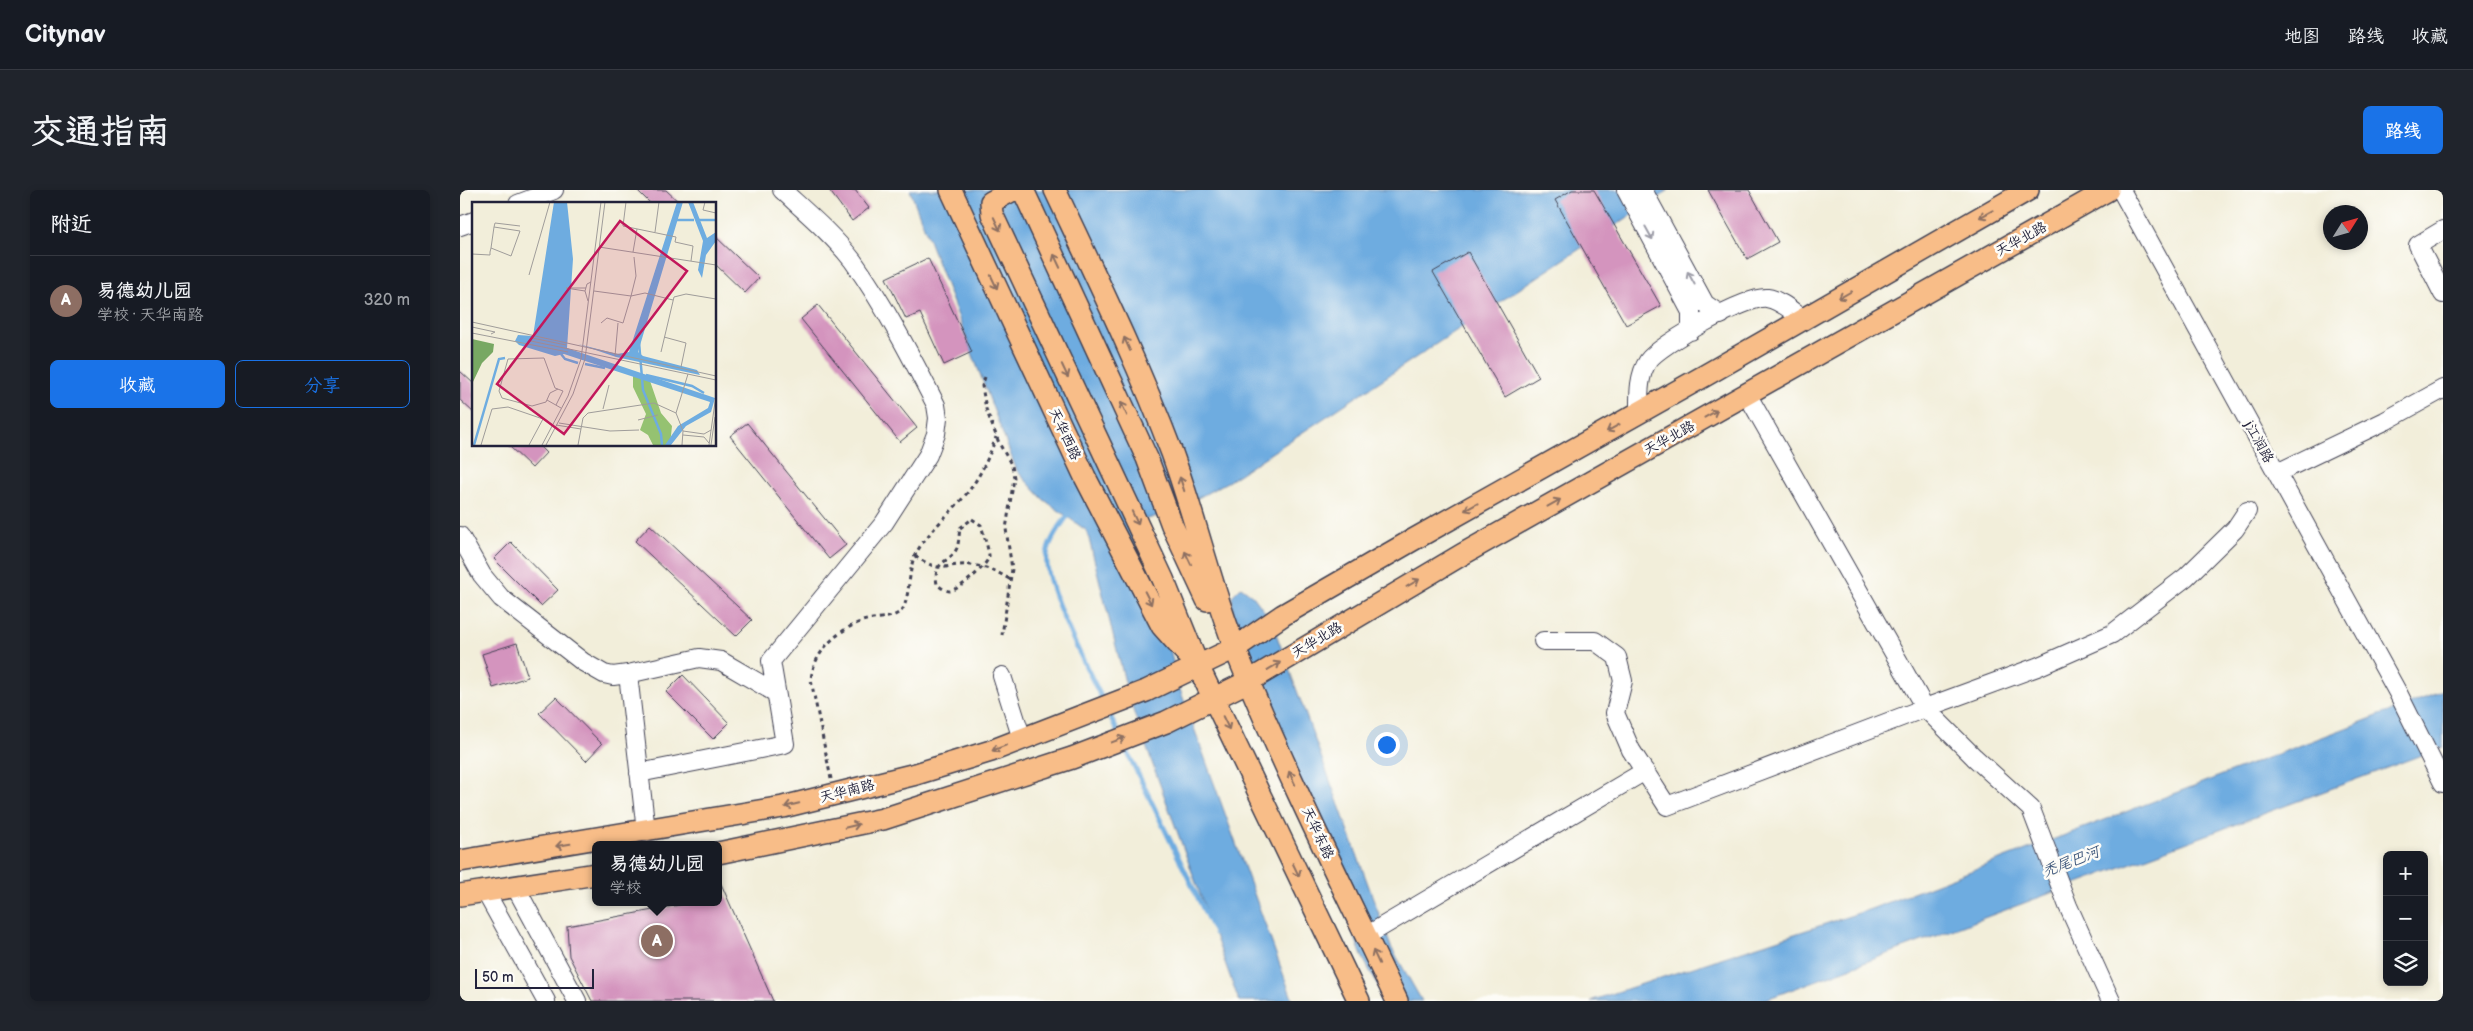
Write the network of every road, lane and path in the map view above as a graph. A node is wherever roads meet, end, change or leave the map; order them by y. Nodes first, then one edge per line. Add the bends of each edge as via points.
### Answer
1 (554, 190) edge
2 (782, 190) edge
3 (951, 190) edge
4 (1013, 190) edge
5 (1023, 190) edge
6 (1055, 190) edge
7 (1626, 190) edge
8 (1643, 190) edge
9 (2028, 190) edge
10 (2108, 190) edge
11 (2121, 190) edge
12 (523, 202) edge
13 (472, 222) edge
14 (460, 226) edge
15 (2443, 230) edge
16 (2443, 294) edge
17 (1721, 314) junction
18 (1803, 319) junction
19 (1691, 331) junction
20 (986, 377) dead end
21 (2443, 389) edge
22 (1747, 394) junction
23 (1639, 413) junction
24 (996, 437) junction
25 (2277, 473) junction
26 (2247, 511) dead end
27 (460, 536) edge
28 (915, 556) junction
29 (937, 568) junction
30 (984, 568) junction
31 (1011, 580) junction
32 (1002, 635) dead end
33 (1543, 641) dead end
34 (1224, 673) junction
35 (628, 674) junction
36 (1002, 676) dead end
37 (776, 693) junction
38 (1925, 708) junction
39 (1022, 739) junction
40 (1644, 771) junction
41 (639, 773) junction
42 (2443, 783) edge
43 (834, 794) junction
44 (646, 831) junction
45 (722, 852) edge
46 (460, 862) edge
47 (592, 875) edge
48 (516, 888) junction
49 (485, 891) junction
50 (460, 895) edge
51 (1366, 936) junction
52 (546, 1001) edge
53 (577, 1001) edge
54 (1359, 1001) edge
55 (1397, 1001) edge
56 (2112, 1001) edge

1 - 12 street
2 - 37 street via 836,241 852,261 926,384 936,404 938,418 928,455 884,523 771,661
3 -> 34 main road, 天华西路 via 1085,477 1162,626
4 -> 34 main road, 天华西路 via 991,202 992,214 1163,579
34 -> 5 main road via 1209,604 1172,525 1147,458
34 -> 6 main road via 1172,454 1128,346
7 -> 19 street via 1691,312
17 -> 8 street via 1705,304
9 -> 18 main road
10 - 22 main road, 天华北路
11 - 25 street, j江润路
13 - 14 street
15 - 16 street via 2418,245
17 - 18 street via 1751,299 1769,298
17 - 19 street
18 - 23 main road
19 - 23 street via 1656,353 1648,362 1639,390
20 - 24 path via 982,386 984,398
21 - 25 street
34 -> 22 main road, 天华北路 via 1454,559
22 - 38 street
23 -> 34 main road via 1317,596
24 - 28 path via 970,489
24 - 31 path via 1012,466 1014,478 1006,529 1012,557
25 - 42 street, j江润路 via 2398,693
26 - 38 street via 2235,530 2186,577 2112,634 2037,667
27 - 35 street via 482,574 501,598 590,666 613,676
28 - 29 path
28 - 43 path via 901,612 851,626 824,648 812,667 811,680
29 - 30 path via 969,565
29 - 30 path via 937,584 950,591
29 - 30 path via 956,549 960,528 972,520 981,525 989,556
30 - 31 path
31 - 32 path
33 - 40 street via 1595,641 1617,657 1622,681 1615,713
34 - 39 main road, 天华南路 via 1146,691
45 -> 34 main road via 883,819 1072,758 1166,722
51 -> 34 main road, 天华东路
34 -> 54 main road
35 - 37 street via 699,658 721,661
35 - 41 street
36 - 39 street
37 - 41 street via 786,744
38 - 40 street via 1667,806
38 - 56 street via 2031,809 2068,906
39 -> 43 main road, 天华南路 via 916,774
40 - 51 street
41 - 44 street
43 -> 44 main road, 天华南路 via 783,807
44 -> 46 main road, 天华南路
47 - 48 main road
48 - 49 main road
48 - 53 street
49 - 50 main road
49 - 52 street
55 -> 51 main road, 天华东路

